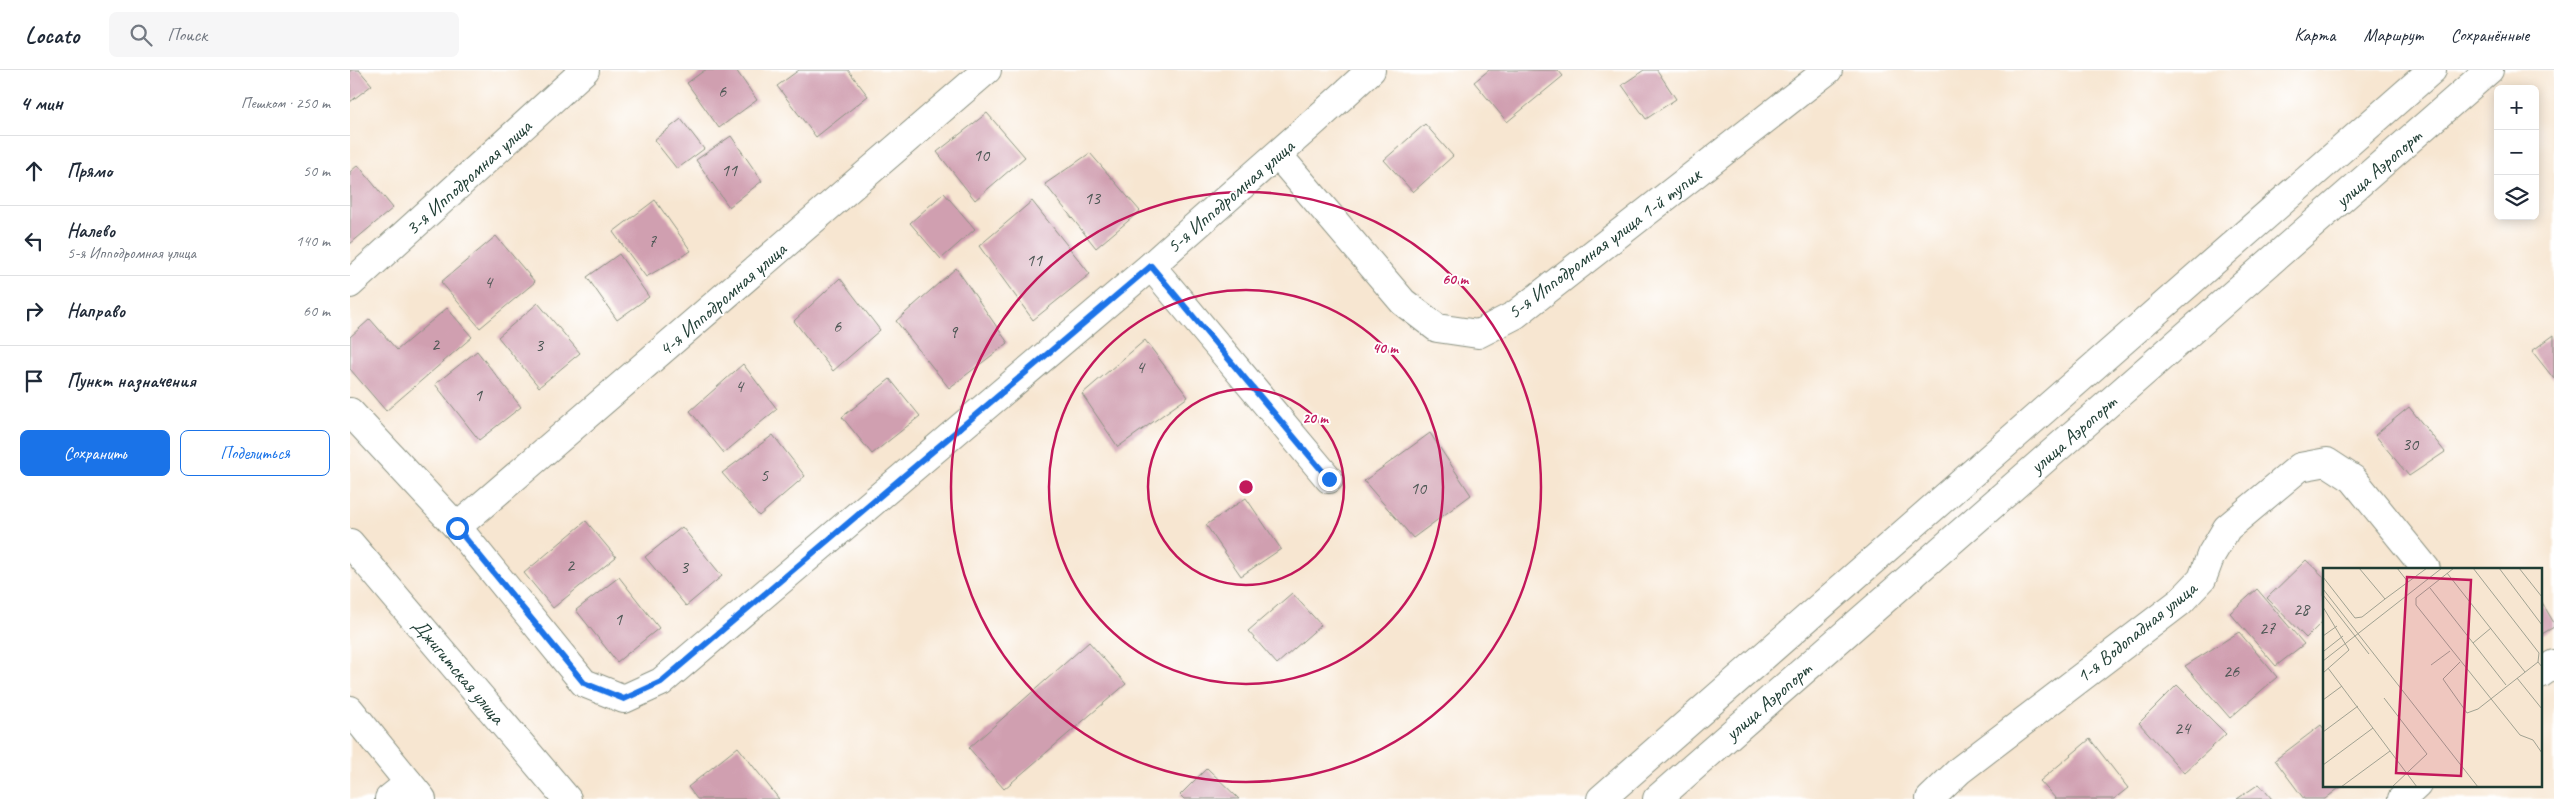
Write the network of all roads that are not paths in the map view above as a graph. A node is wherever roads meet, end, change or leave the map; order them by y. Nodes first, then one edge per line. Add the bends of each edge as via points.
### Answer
1 (585, 70) edge
2 (987, 70) edge
3 (1371, 70) edge
4 (1828, 70) edge
5 (2432, 70) edge
6 (2489, 70) edge
7 (1278, 155) junction
8 (1151, 266) junction
9 (350, 284) edge
10 (350, 412) edge
11 (1329, 479) dead end
12 (457, 528) junction
13 (350, 543) edge
14 (2425, 568) edge
15 (2554, 664) edge
16 (2542, 673) edge
17 (350, 710) edge
18 (2416, 786) edge
19 (407, 794) edge
20 (567, 799) edge
21 (1601, 799) edge
22 (1657, 799) edge
23 (1930, 799) edge
24 (2402, 799) edge

1 - 9 street, 3-я Ипподромная улица
2 - 12 street, 4-я Ипподромная улица
3 - 7 street, 5-я Ипподромная улица
4 - 7 street, 5-я Ипподромная улица 1-й тупик via 1515,315 1478,334 1437,328 1403,302
5 - 21 street, улица Аэропорт
6 - 22 street, улица Аэропорт
7 - 8 street, 5-я Ипподромная улица
8 - 11 street
8 - 12 street, 5-я Ипподромная улица via 661,682 624,699 584,683
10 - 12 street
13 - 20 street, Джигитская улица
14 - 23 street, 1-я Водопадная улица via 2353,479 2327,462 2300,467 2227,528 2211,554 2202,579 2180,602 1960,770
15 - 16 street
17 - 19 street
18 - 24 street

